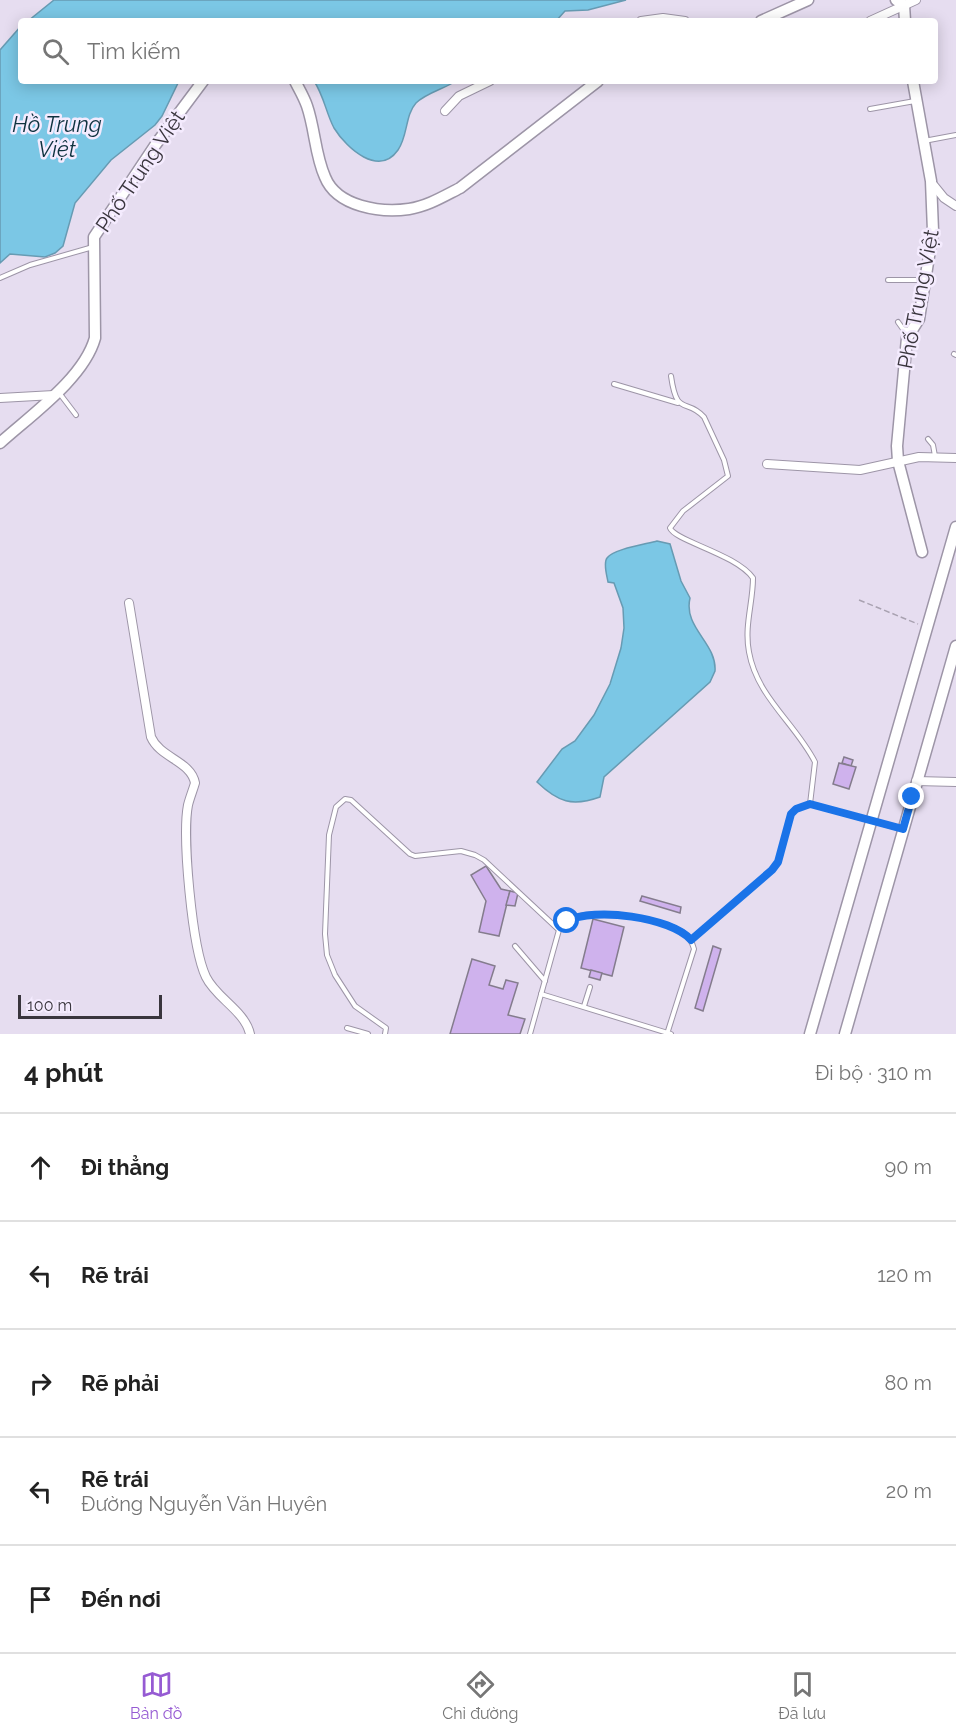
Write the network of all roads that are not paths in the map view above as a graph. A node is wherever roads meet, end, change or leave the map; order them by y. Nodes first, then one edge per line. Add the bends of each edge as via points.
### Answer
1 (808, 0) edge
2 (916, 0) edge
3 (900, 3) edge
4 (780, 17) edge
5 (875, 18) edge
6 (904, 18) edge
7 (201, 84) edge
8 (296, 84) edge
9 (484, 84) edge
10 (594, 84) edge
11 (913, 84) edge
12 (916, 101) junction
13 (870, 109) dead end
14 (445, 111) dead end
15 (956, 135) edge
16 (924, 141) junction
17 (931, 181) junction
18 (956, 206) edge
19 (94, 247) junction
20 (0, 278) edge
21 (888, 280) dead end
22 (926, 280) junction
23 (897, 322) dead end
24 (912, 331) junction
25 (671, 376) dead end
26 (614, 384) dead end
27 (56, 393) junction
28 (0, 398) edge
29 (679, 403) junction
30 (76, 415) dead end
31 (928, 439) dead end
32 (0, 443) edge
33 (935, 457) junction
34 (956, 458) edge
35 (898, 460) junction
36 (767, 464) dead end
37 (956, 527) edge
38 (922, 552) dead end
39 (129, 603) dead end
40 (956, 646) edge
41 (916, 781) junction
42 (956, 782) edge
43 (810, 804) junction
44 (871, 820) junction
45 (903, 829) junction
46 (559, 930) junction
47 (691, 940) junction
48 (515, 946) dead end
49 (545, 981) junction
50 (590, 987) dead end
51 (541, 994) junction
52 (584, 1006) junction
53 (347, 1028) dead end
54 (669, 1033) edge
55 (250, 1034) edge
56 (368, 1034) edge
57 (385, 1034) edge
58 (530, 1034) edge
59 (810, 1034) edge
60 (845, 1034) edge

1 - 4 street
2 - 3 street
3 - 5 street
3 - 6 street
7 - 19 street, Phố Trung Việt via 97,230
8 - 10 street via 307,105 325,178 335,193 370,208 409,209 460,188
9 - 14 street via 459,96
11 - 12 street, Phố Trung Việt
12 - 13 lane
12 - 16 street, Phố Trung Việt
15 - 16 lane
16 - 17 street, Phố Trung Việt
17 - 18 street
17 - 22 street, Phố Trung Việt via 933,231
19 - 20 lane
19 - 27 street, Phố Trung Việt via 95,338 84,362
21 - 22 lane
22 - 24 street, Phố Trung Việt via 919,319
23 - 24 lane
24 - 35 street, Phố Trung Việt via 907,338
25 - 29 lane
26 - 29 lane
27 - 28 street
27 - 30 lane
27 - 32 street, Phố Trung Việt
29 - 43 lane via 704,417 728,476 683,511 670,528 677,537 716,550 747,569 753,578 747,618 749,651 764,693 815,762
31 - 33 lane
33 - 34 street
33 - 35 street
35 - 36 street via 860,470
35 - 38 street, Phố Trung Việt
37 - 44 street
39 - 55 street via 151,737 159,751 190,771 195,783 188,806 189,894 203,969 211,987 245,1022
40 - 41 street
41 - 42 street
41 - 45 street
43 - 44 lane
43 - 47 lane via 791,814 778,862 772,870
44 - 45 lane
44 - 59 street
45 - 60 street
46 - 47 lane via 572,919 614,914 682,932
46 - 49 lane
46 - 57 lane via 484,860 461,851 410,854 351,800 339,802 329,835 327,955 346,994 365,1015 386,1028
47 - 54 lane via 694,948
48 - 49 lane
49 - 51 lane
50 - 52 lane
51 - 52 lane
51 - 58 lane
52 - 54 lane
53 - 56 lane

